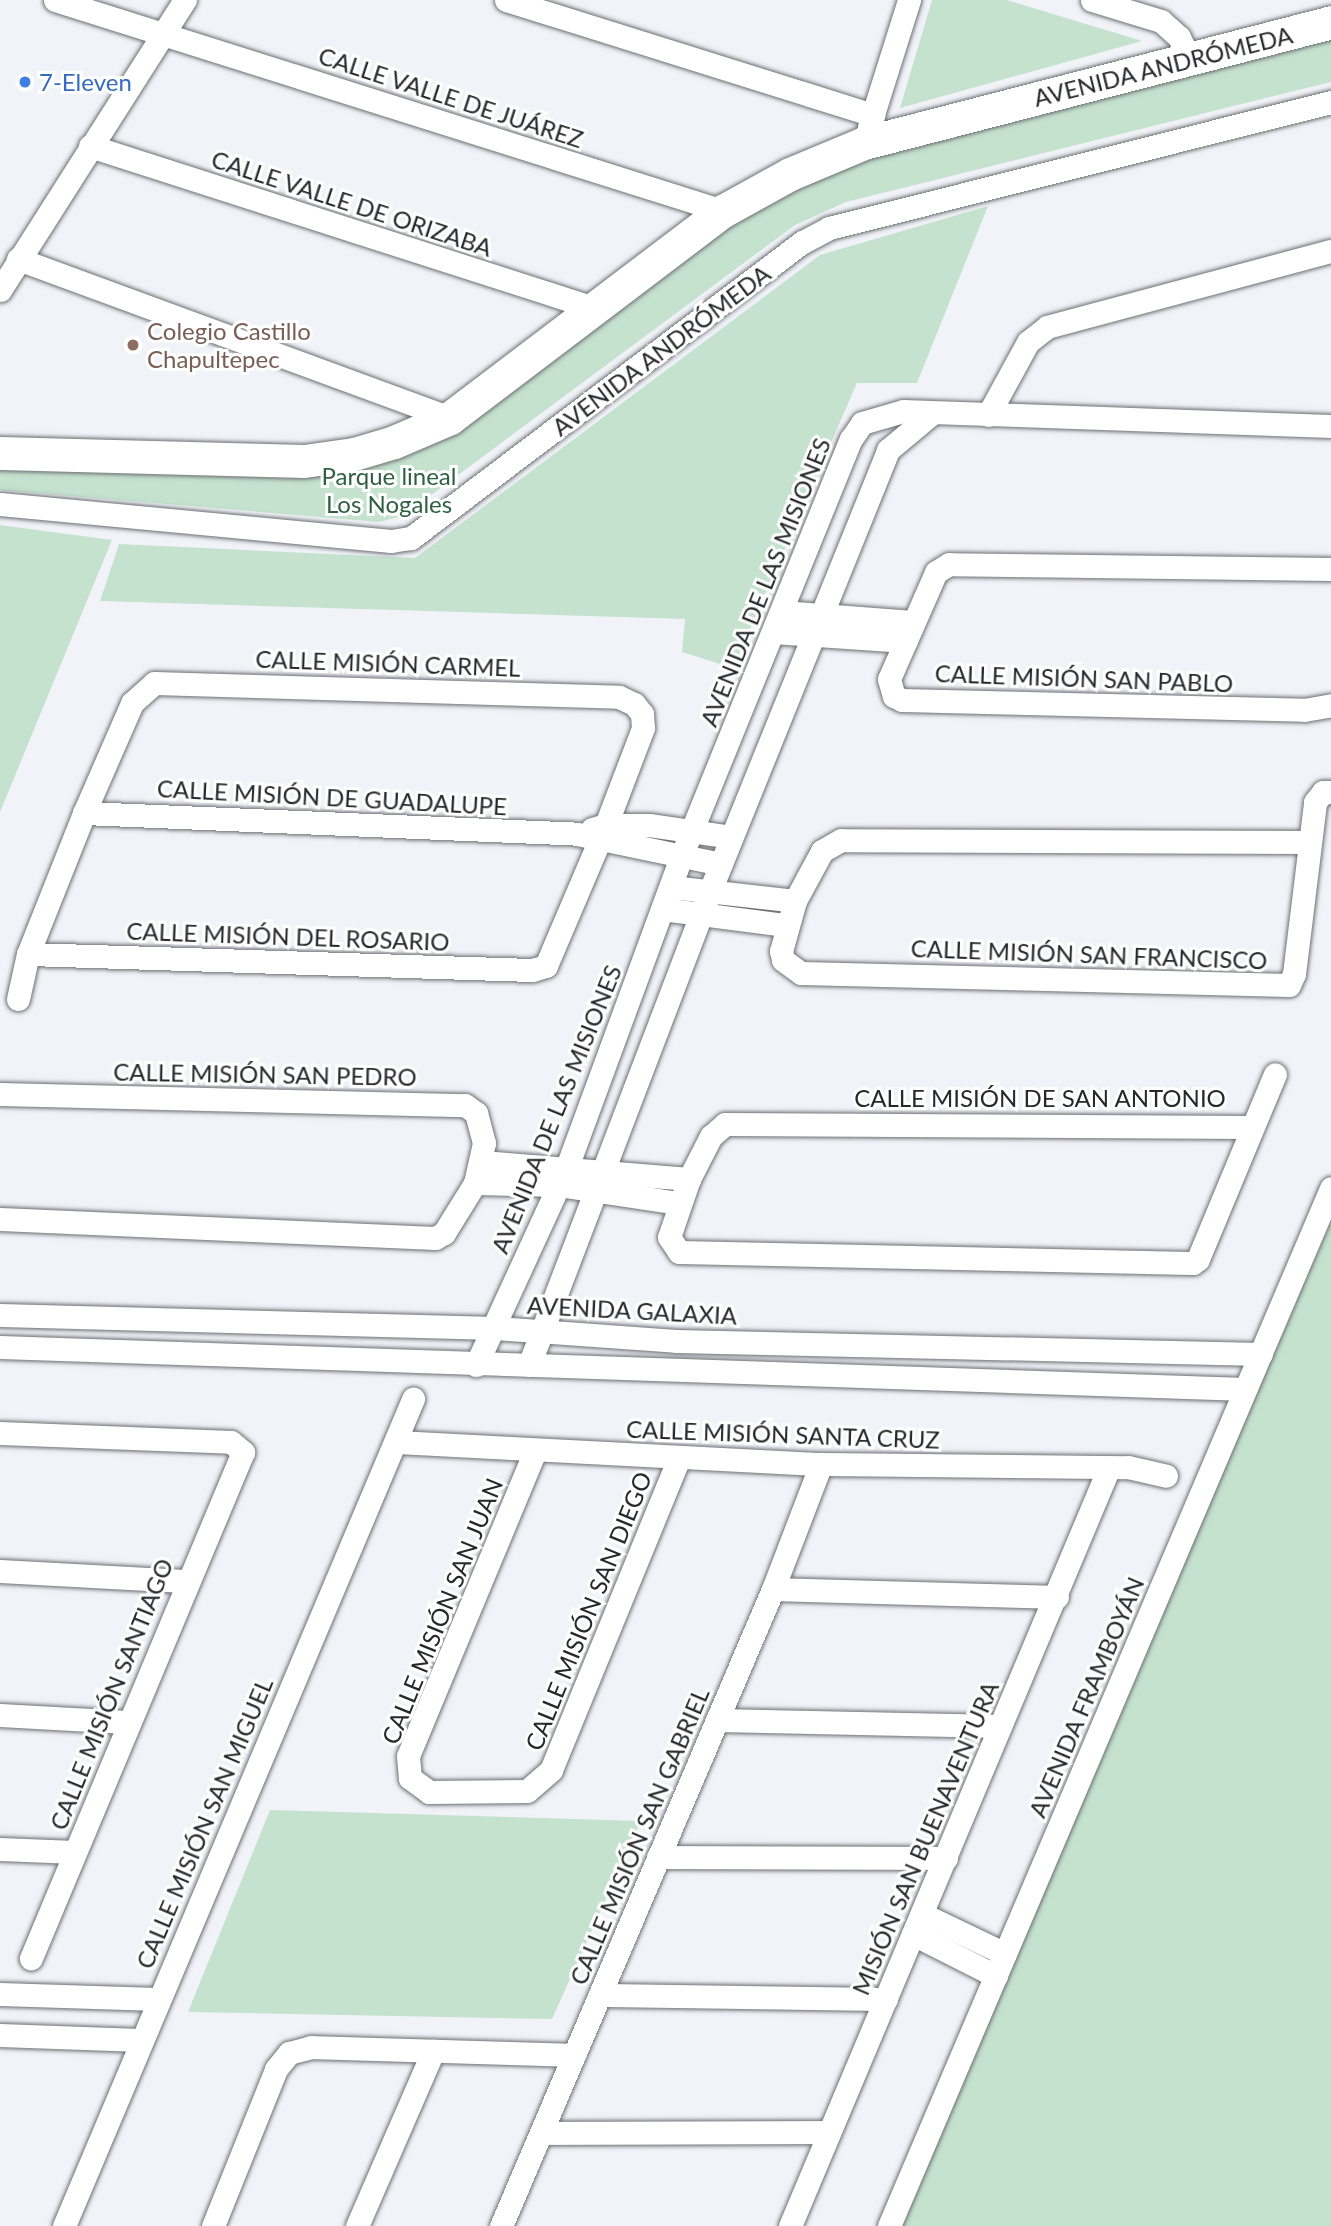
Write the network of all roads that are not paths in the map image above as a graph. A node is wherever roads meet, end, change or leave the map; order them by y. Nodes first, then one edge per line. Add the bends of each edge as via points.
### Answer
1 (55, 0) edge
2 (185, 0) edge
3 (506, 0) edge
4 (909, 0) edge
5 (1092, 0) edge
6 (1331, 22) edge
7 (162, 33) junction
8 (1189, 58) junction
9 (1331, 102) edge
10 (868, 129) junction
11 (90, 146) junction
12 (723, 211) junction
13 (1331, 251) edge
14 (16, 252) edge
15 (0, 290) edge
16 (597, 309) junction
17 (931, 414) junction
18 (988, 415) junction
19 (450, 418) junction
20 (1331, 426) edge
21 (0, 453) edge
22 (0, 504) edge
23 (1331, 569) edge
24 (778, 622) junction
25 (815, 625) junction
26 (909, 632) junction
27 (1331, 705) edge
28 (1324, 794) edge
29 (84, 813) junction
30 (692, 832) junction
31 (594, 833) junction
32 (731, 838) junction
33 (1309, 842) junction
34 (681, 857) junction
35 (721, 864) junction
36 (671, 887) junction
37 (710, 891) junction
38 (795, 901) junction
39 (662, 909) junction
40 (702, 913) junction
41 (786, 925) junction
42 (28, 954) junction
43 (18, 999) dead end
44 (1275, 1074) dead end
45 (0, 1094) edge
46 (1252, 1127) junction
47 (478, 1173) junction
48 (562, 1176) junction
49 (597, 1180) junction
50 (688, 1180) junction
51 (1331, 1188) edge
52 (678, 1203) junction
53 (0, 1219) edge
54 (0, 1315) edge
55 (496, 1328) junction
56 (541, 1333) junction
57 (676, 1341) junction
58 (0, 1347) edge
59 (1261, 1354) junction
60 (476, 1365) junction
61 (529, 1365) junction
62 (669, 1371) junction
63 (1245, 1389) junction
64 (413, 1399) dead end
65 (0, 1433) edge
66 (397, 1442) junction
67 (535, 1451) junction
68 (679, 1458) junction
69 (821, 1464) junction
70 (1108, 1469) junction
71 (1166, 1476) dead end
72 (0, 1571) edge
73 (185, 1581) junction
74 (773, 1589) junction
75 (1057, 1597) junction
76 (0, 1715) edge
77 (717, 1720) junction
78 (127, 1722) junction
79 (1000, 1726) junction
80 (542, 1781) joint
81 (0, 1849) edge
82 (75, 1852) junction
83 (658, 1857) junction
84 (946, 1858) junction
85 (918, 1924) junction
86 (1005, 1954) junction
87 (31, 1958) dead end
88 (996, 1976) junction
89 (0, 1994) edge
90 (600, 1994) junction
91 (886, 1999) junction
92 (157, 2000) junction
93 (0, 2035) edge
94 (140, 2040) junction
95 (433, 2051) junction
96 (574, 2055) junction
97 (829, 2132) junction
98 (541, 2133) junction
99 (64, 2226) edge
100 (213, 2226) edge
101 (358, 2226) edge
102 (501, 2226) edge
103 (790, 2226) edge
104 (889, 2226) edge

1 - 7 street, CALLE VALLE DE JUÁREZ
2 - 7 street
3 - 10 street
4 - 10 street
5 - 8 street via 1161,21 1179,37
6 - 8 street, AVENIDA ANDRÓMEDA
7 - 11 street
7 - 12 street, CALLE VALLE DE JUÁREZ
8 - 10 street, AVENIDA ANDRÓMEDA
9 - 22 street, AVENIDA ANDRÓMEDA via 829,228 803,242 411,538 391,541
10 - 12 street, AVENIDA ANDRÓMEDA
11 - 14 street
11 - 16 street, CALLE VALLE DE ORIZABA
12 - 16 street, AVENIDA ANDRÓMEDA
13 - 18 street via 1047,327 1028,342
14 - 15 street
14 - 19 street
16 - 19 street, AVENIDA ANDRÓMEDA
17 - 18 street, AVENIDA DE LAS MISIONES
17 - 24 street, AVENIDA DE LAS MISIONES via 887,412 862,423 851,439
17 - 25 street via 888,450
18 - 20 street, AVENIDA DE LAS MISIONES
19 - 21 street, AVENIDA ANDRÓMEDA via 425,432 354,454 304,460
23 - 26 street, CALLE MISIÓN SAN PABLO via 961,562 936,572
24 - 25 street, CALLE MISIÓN SAN PABLO
24 - 30 street, AVENIDA DE LAS MISIONES
25 - 26 street, CALLE MISIÓN SAN PABLO
25 - 32 street
26 - 27 street, CALLE MISIÓN SAN PABLO via 889,679 894,696 902,700 1304,710
28 - 33 street, CALLE MISIÓN SAN FRANCISCO
29 - 31 street, CALLE MISIÓN DE GUADALUPE
29 - 31 street, CALLE MISIÓN CARMEL via 140,691 169,682 619,696 635,704 643,728
29 - 42 street
30 - 31 street, CALLE MISIÓN DE GUADALUPE
30 - 32 street, CALLE MISIÓN DE GUADALUPE
30 - 34 street, AVENIDA DE LAS MISIONES
31 - 34 street, CALLE MISIÓN DE GUADALUPE
31 - 42 street, CALLE MISIÓN DEL ROSARIO via 546,966 533,970
32 - 35 street
33 - 38 street, CALLE MISIÓN SAN FRANCISCO via 841,840 822,851
33 - 41 street, CALLE MISIÓN SAN FRANCISCO via 1294,974 1285,986 802,973 783,960
34 - 35 street, CALLE MISIÓN DE GUADALUPE
34 - 36 street, AVENIDA DE LAS MISIONES
35 - 37 street
36 - 37 street
36 - 39 street, AVENIDA DE LAS MISIONES
37 - 38 street
37 - 40 street
38 - 41 street, CALLE MISIÓN SAN FRANCISCO
39 - 40 street
39 - 48 street, AVENIDA DE LAS MISIONES
40 - 41 street
40 - 49 street
42 - 43 street
44 - 46 street
45 - 47 street, CALLE MISIÓN SAN PEDRO via 465,1105 475,1113 482,1130
46 - 50 street, CALLE MISIÓN DE SAN ANTONIO via 725,1124 711,1136
46 - 52 street, CALLE MISIÓN DE SAN ANTONIO via 1198,1259 1189,1264 679,1252 669,1237
47 - 48 street
47 - 53 street via 443,1233 435,1238
48 - 49 street
48 - 55 street, AVENIDA DE LAS MISIONES
49 - 50 street
49 - 52 street
49 - 56 street
50 - 52 street, CALLE MISIÓN DE SAN ANTONIO
51 - 59 street, AVENIDA FRAMBOYÁN
54 - 55 street, AVENIDA GALAXIA
55 - 56 street, AVENIDA GALAXIA
55 - 60 street, AVENIDA DE LAS MISIONES
56 - 57 street, AVENIDA GALAXIA
56 - 61 street
57 - 59 street, AVENIDA GALAXIA
57 - 62 street
58 - 60 street
59 - 63 street, AVENIDA FRAMBOYÁN
60 - 61 street
61 - 62 street
62 - 63 street
63 - 86 street, AVENIDA FRAMBOYÁN
64 - 66 street, CALLE MISIÓN SAN MIGUEL
65 - 73 street, CALLE MISIÓN SANTIAGO via 231,1442 243,1451
66 - 67 street, CALLE MISIÓN SANTA CRUZ
66 - 92 street, CALLE MISIÓN SAN MIGUEL
67 - 68 street, CALLE MISIÓN SANTA CRUZ
67 - 80 street, CALLE MISIÓN SAN JUAN via 408,1756 408,1767 417,1787 429,1792 509,1793 527,1791
68 - 69 street, CALLE MISIÓN SANTA CRUZ
68 - 80 street, CALLE MISIÓN SAN DIEGO via 551,1770
69 - 70 street, CALLE MISIÓN SANTA CRUZ
69 - 74 street, CALLE MISIÓN SAN GABRIEL
70 - 71 street, CALLE MISIÓN SANTA CRUZ via 1143,1468
70 - 75 street, MISIÓN SAN BUENAVENTURA
72 - 73 street
73 - 78 street, CALLE MISIÓN SANTIAGO
74 - 75 street
74 - 77 street, CALLE MISIÓN SAN GABRIEL
75 - 79 street, MISIÓN SAN BUENAVENTURA
76 - 78 street
77 - 79 street
77 - 83 street, CALLE MISIÓN SAN GABRIEL
78 - 82 street, CALLE MISIÓN SANTIAGO
79 - 84 street, MISIÓN SAN BUENAVENTURA
81 - 82 street
82 - 87 street, CALLE MISIÓN SANTIAGO
83 - 84 street
83 - 90 street, CALLE MISIÓN SAN GABRIEL
84 - 85 street, MISIÓN SAN BUENAVENTURA
85 - 86 street
85 - 88 street
85 - 91 street, MISIÓN SAN BUENAVENTURA
86 - 88 street, AVENIDA FRAMBOYÁN
88 - 104 street, AVENIDA FRAMBOYÁN
89 - 92 street
90 - 91 street
90 - 96 street, CALLE MISIÓN SAN GABRIEL
91 - 97 street, MISIÓN SAN BUENAVENTURA
92 - 94 street, CALLE MISIÓN SAN MIGUEL
93 - 94 street
94 - 99 street, CALLE MISIÓN SAN MIGUEL
95 - 96 street
95 - 100 street via 312,2047 289,2053 276,2069
95 - 101 street
96 - 98 street, CALLE MISIÓN SAN GABRIEL
97 - 98 street
97 - 103 street, MISIÓN SAN BUENAVENTURA
98 - 102 street, CALLE MISIÓN SAN GABRIEL

